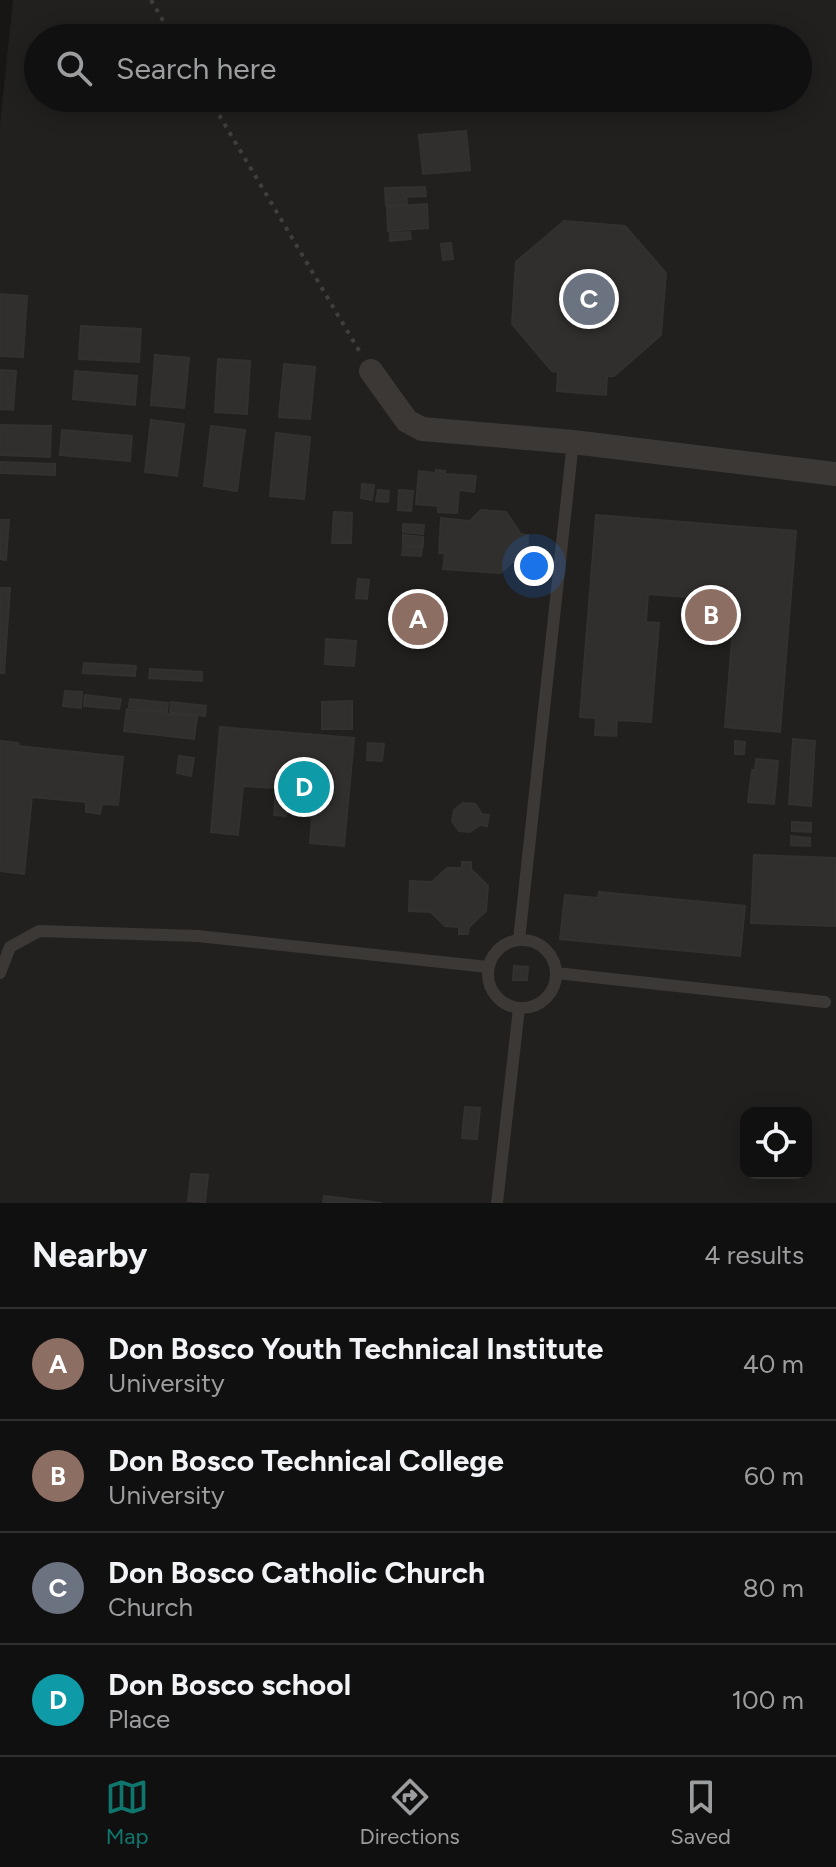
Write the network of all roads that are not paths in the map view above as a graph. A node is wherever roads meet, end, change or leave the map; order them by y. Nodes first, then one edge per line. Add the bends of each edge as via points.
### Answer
1 (371, 371) road end
2 (573, 442) junction
3 (836, 474) edge
4 (519, 940) junction
5 (488, 967) junction
6 (0, 973) edge
7 (556, 973) junction
8 (825, 1002) dead end
9 (519, 1008) junction
10 (497, 1203) edge

1 - 2 street via 407,421 422,429
2 - 3 street
2 - 4 lane
4 - 5 lane via 499,948
4 - 7 lane via 545,948
5 - 6 lane via 198,936 39,931 10,947
5 - 9 lane via 494,994
7 - 8 lane
7 - 9 lane via 545,999
9 - 10 lane

